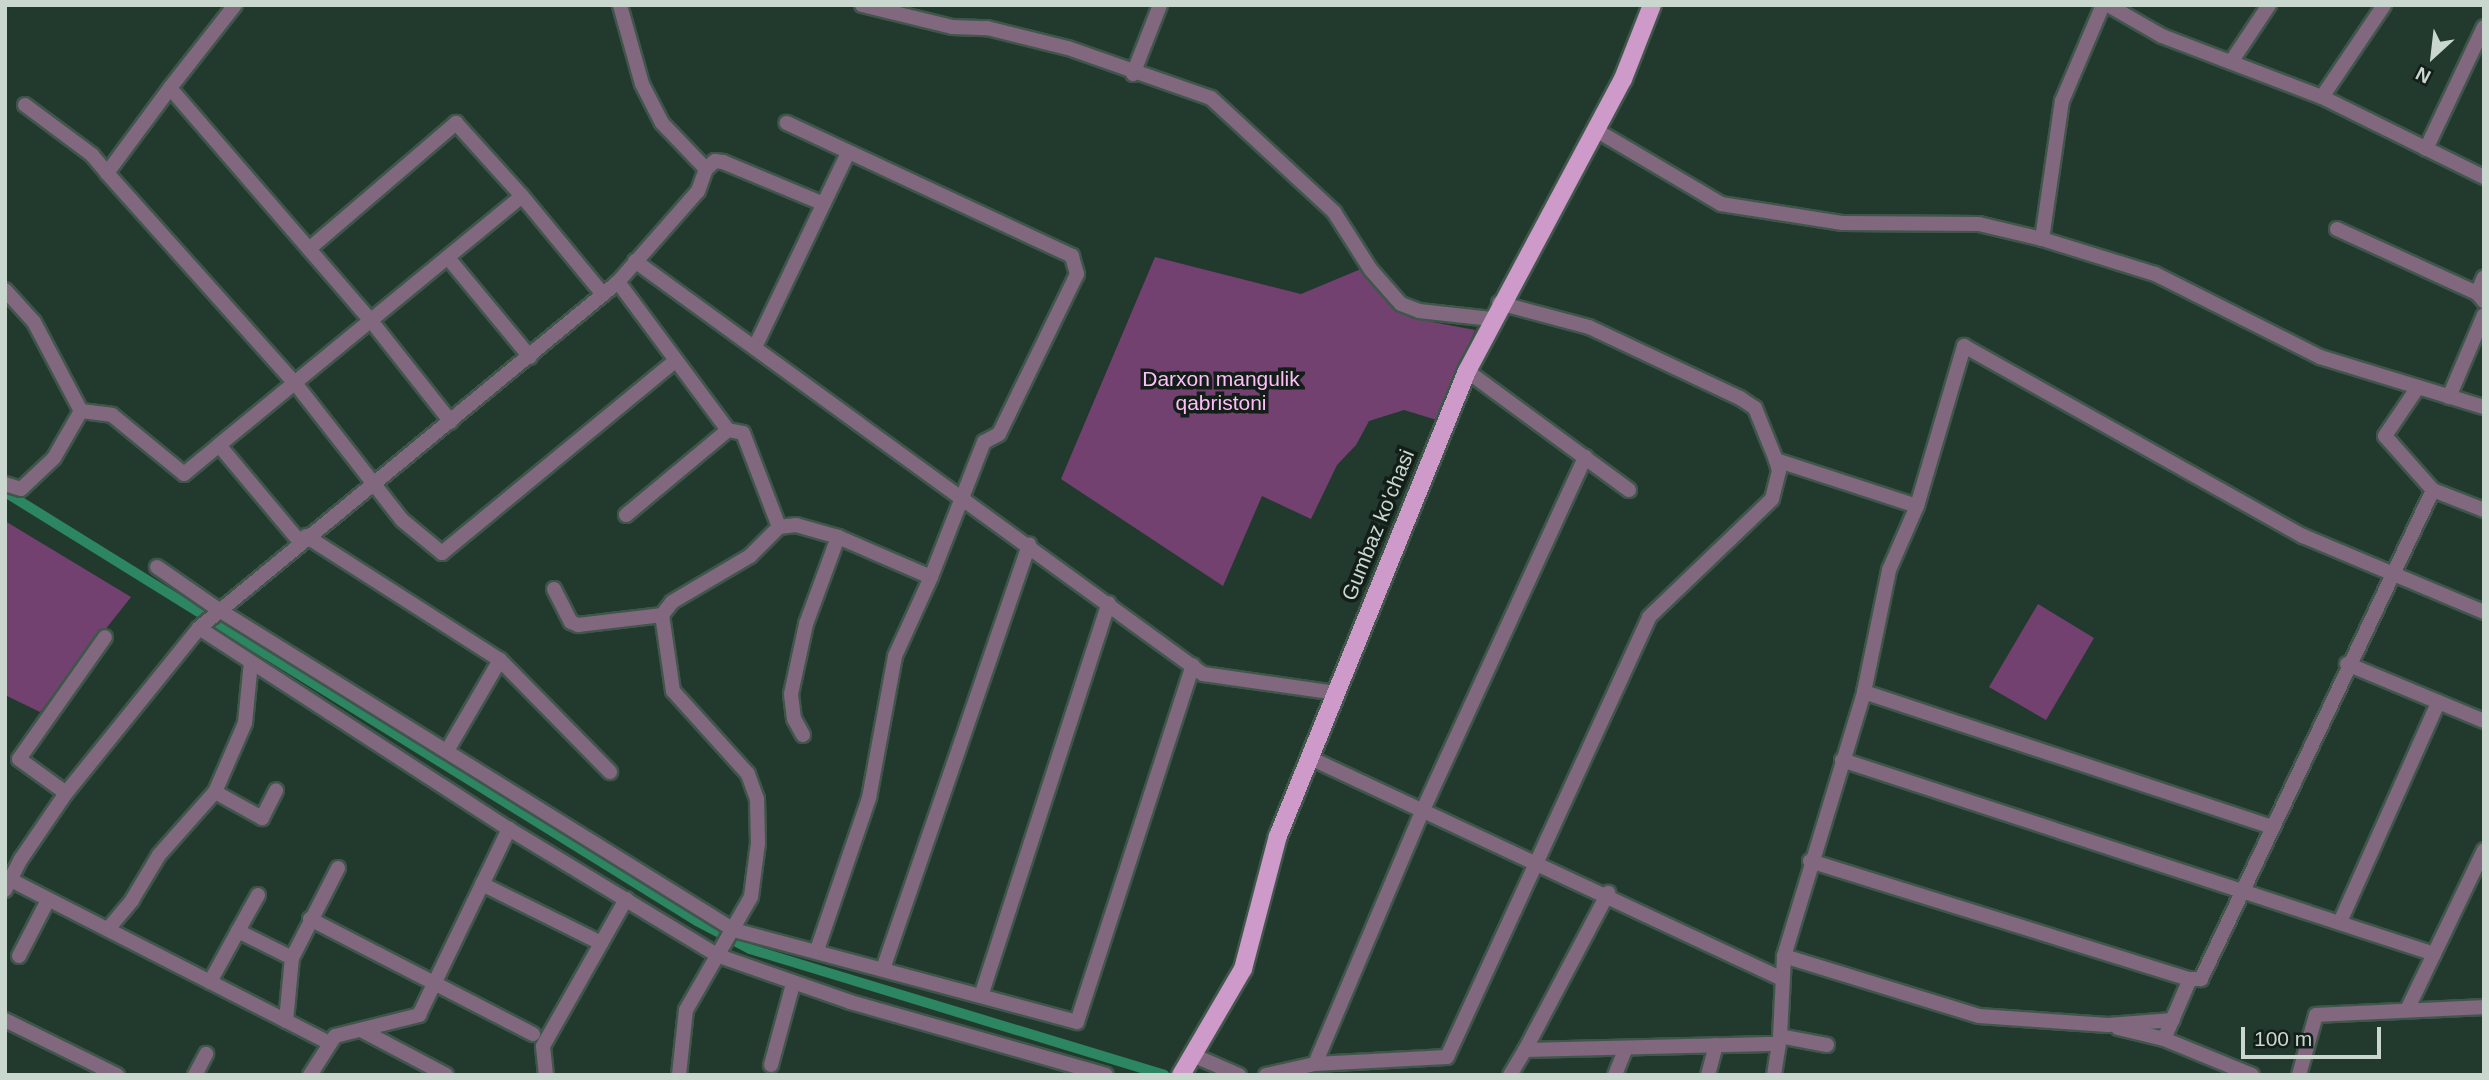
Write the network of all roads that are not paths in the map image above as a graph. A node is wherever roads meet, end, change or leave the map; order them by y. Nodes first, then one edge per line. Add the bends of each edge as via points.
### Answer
1 (235, 5) edge
2 (620, 5) edge
3 (862, 5) edge
4 (1160, 5) edge
5 (1652, 5) edge
6 (2103, 5) edge
7 (2108, 5) edge
8 (2269, 5) edge
9 (2385, 5) edge
10 (2484, 27) edge
11 (2231, 62) junction
12 (1133, 74) junction
13 (170, 88) junction
14 (2322, 97) junction
15 (25, 105) dead end
16 (787, 123) dead end
17 (1596, 130) junction
18 (2426, 149) junction
19 (848, 153) junction
20 (706, 169) junction
21 (107, 173) junction
22 (2484, 177) edge
23 (522, 196) junction
24 (824, 204) junction
25 (2337, 229) dead end
26 (2042, 239) junction
27 (309, 249) junction
28 (449, 259) junction
29 (635, 261) junction
30 (2484, 277) edge
31 (618, 282) junction
32 (5, 290) edge
33 (603, 293) junction
34 (2480, 297) edge
35 (1495, 311) junction
36 (2484, 315) edge
37 (372, 322) junction
38 (755, 347) junction
39 (530, 356) junction
40 (674, 362) junction
41 (1467, 371) junction
42 (295, 383) junction
43 (2418, 387) junction
44 (2449, 397) junction
45 (2484, 407) edge
46 (81, 411) junction
47 (451, 422) junction
48 (728, 430) junction
49 (219, 445) junction
50 (1585, 457) junction
51 (1776, 460) junction
52 (376, 481) junction
53 (5, 484) edge
54 (1629, 490) dead end
55 (2433, 490) junction
56 (964, 497) junction
57 (1917, 506) junction
58 (2484, 510) edge
59 (626, 515) dead end
60 (779, 527) junction
61 (838, 537) junction
62 (303, 539) junction
63 (1029, 544) junction
64 (157, 567) dead end
65 (2391, 573) junction
66 (931, 577) junction
67 (554, 589) dead end
68 (1109, 603) junction
69 (219, 610) junction
70 (2484, 612) edge
71 (662, 615) junction
72 (199, 628) junction
73 (105, 637) dead end
74 (500, 660) junction
75 (251, 662) junction
76 (1192, 664) junction
77 (2347, 664) junction
78 (1864, 692) junction
79 (1336, 693) junction
80 (2438, 703) junction
81 (2484, 721) edge
82 (803, 735) dead end
83 (447, 749) junction
84 (1308, 757) junction
85 (1842, 760) junction
86 (610, 772) dead end
87 (276, 790) dead end
88 (215, 792) junction
89 (66, 793) junction
90 (1422, 812) junction
91 (2273, 827) junction
92 (509, 829) junction
93 (2484, 850) edge
94 (1811, 861) junction
95 (1538, 865) junction
96 (338, 868) dead end
97 (7, 882) edge
98 (482, 884) junction
99 (2241, 892) junction
100 (1608, 894) junction
101 (258, 895) dead end
102 (626, 899) junction
103 (48, 900) junction
104 (310, 919) junction
105 (2340, 922) junction
106 (108, 929) junction
107 (238, 931) junction
108 (732, 933) junction
109 (601, 943) junction
110 (817, 950) junction
111 (720, 953) junction
112 (2434, 954) junction
113 (19, 956) dead end
114 (1784, 956) junction
115 (292, 958) junction
116 (883, 969) junction
117 (1780, 978) junction
118 (2190, 979) junction
119 (210, 982) junction
120 (434, 983) junction
121 (793, 984) junction
122 (981, 996) junction
123 (2484, 1007) edge
124 (2409, 1008) junction
125 (5, 1020) edge
126 (2173, 1020) junction
127 (286, 1021) junction
128 (2108, 1025) junction
129 (363, 1031) junction
130 (533, 1034) dead end
131 (2164, 1039) junction
132 (1780, 1040) junction
133 (328, 1042) junction
134 (1716, 1045) junction
135 (1827, 1045) dead end
136 (1626, 1048) junction
137 (1525, 1050) junction
138 (206, 1054) dead end
139 (771, 1065) dead end
140 (1315, 1065) junction
141 (1187, 1067) edge
142 (2305, 1073) edge
143 (117, 1075) edge
144 (195, 1075) edge
145 (310, 1075) edge
146 (446, 1075) edge
147 (546, 1075) edge
148 (680, 1075) edge
149 (1107, 1075) edge
150 (1239, 1075) edge
151 (1266, 1075) edge
152 (1510, 1075) edge
153 (1615, 1075) edge
154 (1708, 1075) edge
155 (1774, 1075) edge
156 (2252, 1075) edge

1 - 13 street
2 - 20 street via 642,84 662,123
3 - 12 street via 1068,48
4 - 12 street
5 - 17 main road, Gumbaz ko'chasi via 1637,52
6 - 26 street via 2062,101
7 - 11 street via 2162,36
8 - 11 street
9 - 14 street
10 - 18 street
11 - 14 street
12 - 35 street via 1199,92 1223,107 1334,212 1371,270 1401,304 1419,311
13 - 21 street
13 - 27 street
14 - 18 street
15 - 21 street via 92,155
16 - 19 street
17 - 26 street via 1721,204 1842,223 1979,224
17 - 35 main road, Gumbaz ko'chasi
18 - 22 street
19 - 24 street
19 - 56 street via 1076,261 1074,284 999,434 984,442
20 - 24 street via 715,161 723,162
20 - 29 street via 698,191
21 - 42 street
23 - 27 street via 456,123
23 - 28 street
23 - 33 street
24 - 38 street
25 - 34 street
26 - 43 street via 2155,274 2320,357
27 - 37 street
28 - 37 street
28 - 39 street
29 - 31 street
29 - 38 street
30 - 34 street
31 - 33 street
31 - 40 street
32 - 46 street via 34,322
33 - 39 street
35 - 41 main road, Gumbaz ko'chasi
35 - 51 street via 1589,327 1740,398 1755,408
36 - 44 street
37 - 42 street
37 - 47 street
38 - 56 street
39 - 47 street
40 - 48 street
40 - 52 street via 447,553 402,520
41 - 50 street
41 - 79 main road, Gumbaz ko'chasi
42 - 49 street
42 - 52 street
43 - 44 street
43 - 55 street via 2385,436
44 - 45 street
46 - 49 street via 112,415 184,474
46 - 53 street via 54,458 21,489
47 - 52 street
48 - 59 street
48 - 60 street via 740,432 746,439
49 - 62 street
50 - 54 street
50 - 90 street
51 - 57 street
51 - 95 street via 1779,471 1772,499 1649,617
52 - 62 street
55 - 58 street
55 - 65 street
56 - 63 street
56 - 66 street
57 - 65 street via 1964,345 2238,502
57 - 78 street via 1889,570
60 - 61 street via 796,525
60 - 71 street via 750,556 672,602
61 - 66 street
61 - 82 street via 806,624 791,694 794,719
62 - 69 street
62 - 74 street
63 - 68 street
63 - 116 street
64 - 69 street
65 - 70 street
65 - 77 street
66 - 110 street via 895,656 869,798
67 - 71 street via 571,622 578,625
68 - 76 street
68 - 122 street
69 - 72 street
69 - 83 street
71 - 108 street via 673,691 748,774 757,799 758,843 751,897
72 - 75 street
72 - 89 street
73 - 89 street via 19,759
74 - 83 street
74 - 86 street
75 - 88 street via 245,723
75 - 92 street
76 - 79 street via 1203,674
76 - 122 street via 1077,1028
77 - 80 street
77 - 91 street
78 - 85 street
78 - 91 street
79 - 84 main road, Gumbaz ko'chasi
80 - 81 street
80 - 105 street
83 - 108 street
84 - 90 street
84 - 141 main road, Gumbaz ko'chasi via 1278,836 1243,970
85 - 94 street
85 - 99 street
87 - 88 street via 262,818
88 - 106 street via 159,855 132,901
89 - 97 street
90 - 95 street
90 - 140 street
91 - 99 street
92 - 98 street
92 - 102 street
93 - 112 street
94 - 114 street
94 - 118 street
95 - 100 street
95 - 140 street via 1447,1057
96 - 104 street
97 - 103 street
98 - 109 street
98 - 120 street
99 - 105 street
99 - 118 street via 2201,979
100 - 117 street
100 - 137 street
101 - 107 street
102 - 109 street
102 - 111 street
103 - 106 street
103 - 113 street
104 - 115 street
104 - 120 street
105 - 112 street
106 - 119 street
107 - 115 street
107 - 119 street
108 - 110 street
108 - 111 street
109 - 147 street via 543,1046
110 - 116 street
111 - 121 street
111 - 148 street via 686,1010
112 - 124 street
114 - 117 street
114 - 128 street via 1979,1016
115 - 127 street
116 - 122 street
117 - 132 street
118 - 126 street
119 - 127 street
120 - 129 street via 419,1016
120 - 130 street
121 - 139 street
121 - 149 street
123 - 124 street
124 - 142 street via 2316,1015
125 - 143 street
126 - 128 street
126 - 131 street
127 - 133 street
128 - 131 street
129 - 133 street via 335,1036
129 - 146 street
131 - 156 street
132 - 134 street
132 - 135 street
132 - 155 street
133 - 145 street
134 - 136 street
134 - 154 street
136 - 137 street
136 - 153 street
137 - 152 street
138 - 144 street
140 - 151 street
141 - 150 street

